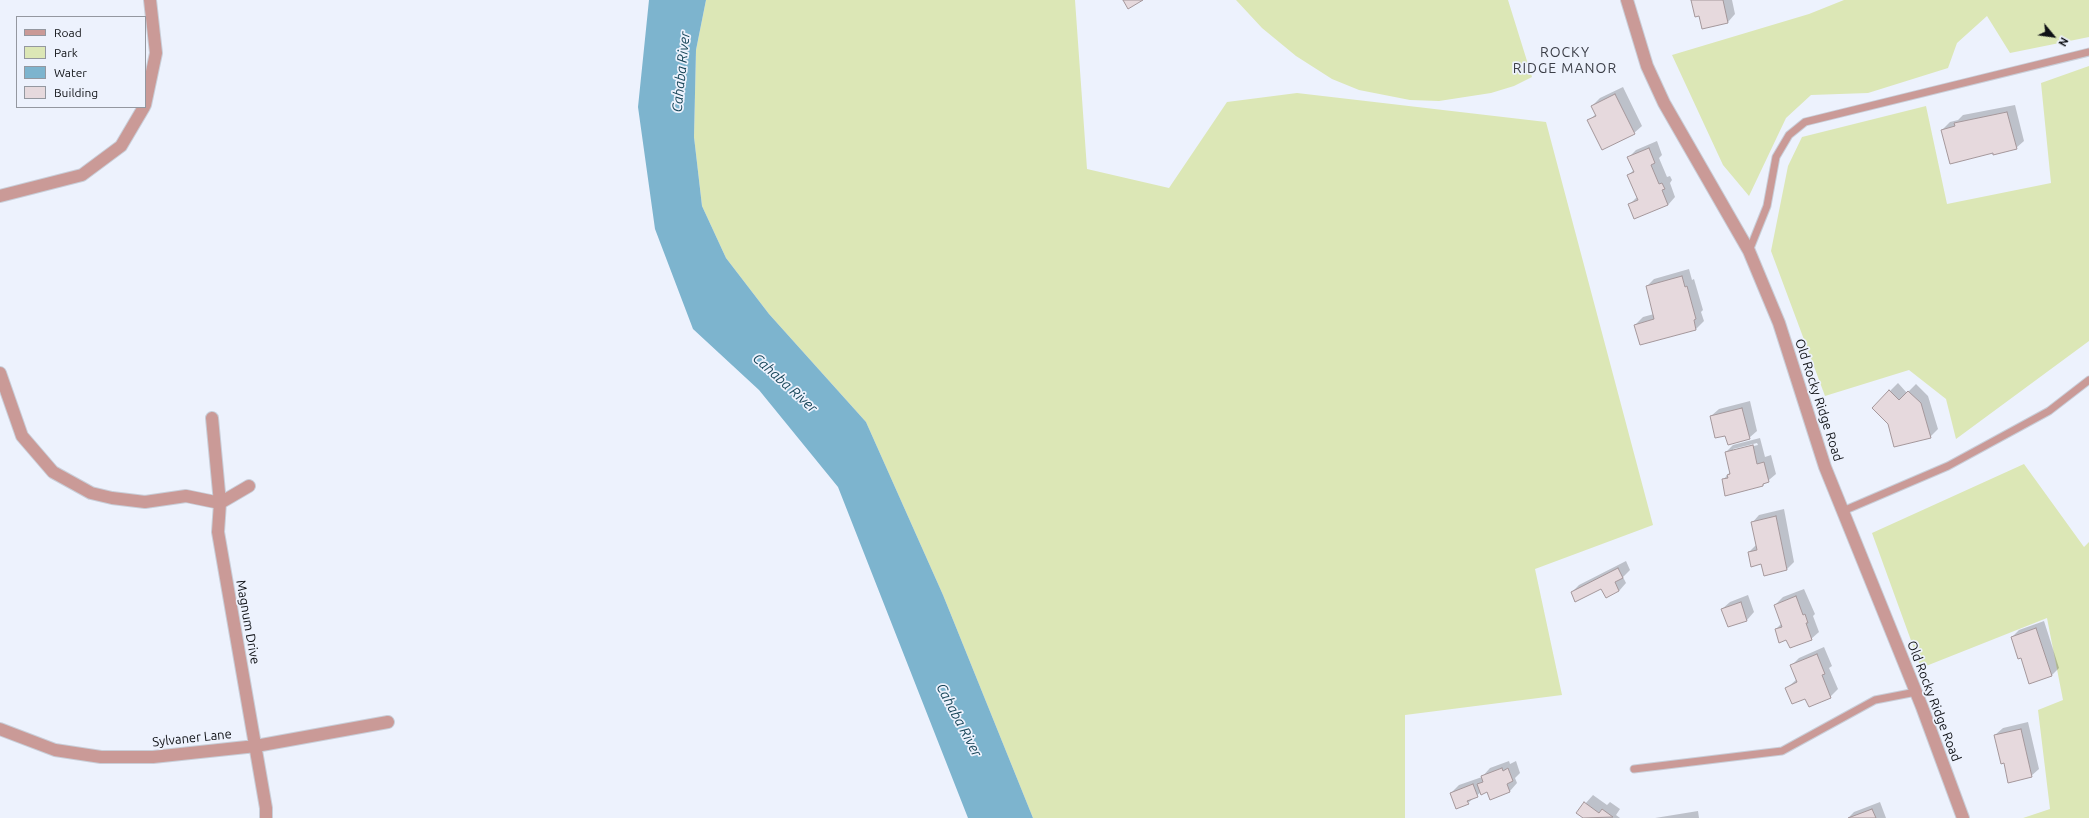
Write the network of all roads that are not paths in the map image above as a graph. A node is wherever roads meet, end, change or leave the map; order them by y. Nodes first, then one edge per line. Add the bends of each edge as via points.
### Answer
1 (150, 0) edge
2 (1627, 0) edge
3 (2089, 52) edge
4 (146, 97) edge
5 (143, 108) edge
6 (0, 196) edge
7 (1749, 251) junction
8 (0, 373) edge
9 (2089, 380) edge
10 (212, 418) dead end
11 (249, 486) dead end
12 (220, 503) junction
13 (1843, 511) junction
14 (1916, 692) junction
15 (388, 722) dead end
16 (0, 729) edge
17 (256, 746) junction
18 (1634, 769) dead end
19 (266, 818) edge
20 (1963, 818) edge

1 - 4 street via 156,53
2 - 7 street, Old Rocky Ridge Road via 1647,66 1664,103
3 - 7 lane via 1805,122 1789,135 1776,157 1767,206
5 - 6 street via 120,146 82,175
7 - 13 street, Old Rocky Ridge Road via 1780,323 1825,467
8 - 12 street via 22,436 53,472 91,493 112,498 144,502 186,496
9 - 13 lane via 2049,411 1955,462
10 - 12 street, Magnum Drive
11 - 12 street
12 - 17 street, Magnum Drive via 218,532
13 - 14 street, Old Rocky Ridge Road
14 - 18 lane via 1875,700 1782,751
14 - 20 street, Old Rocky Ridge Road
15 - 17 street, Sylvaner Lane
16 - 17 street, Sylvaner Lane via 55,750 101,757 153,757
17 - 19 street, Magnum Drive

